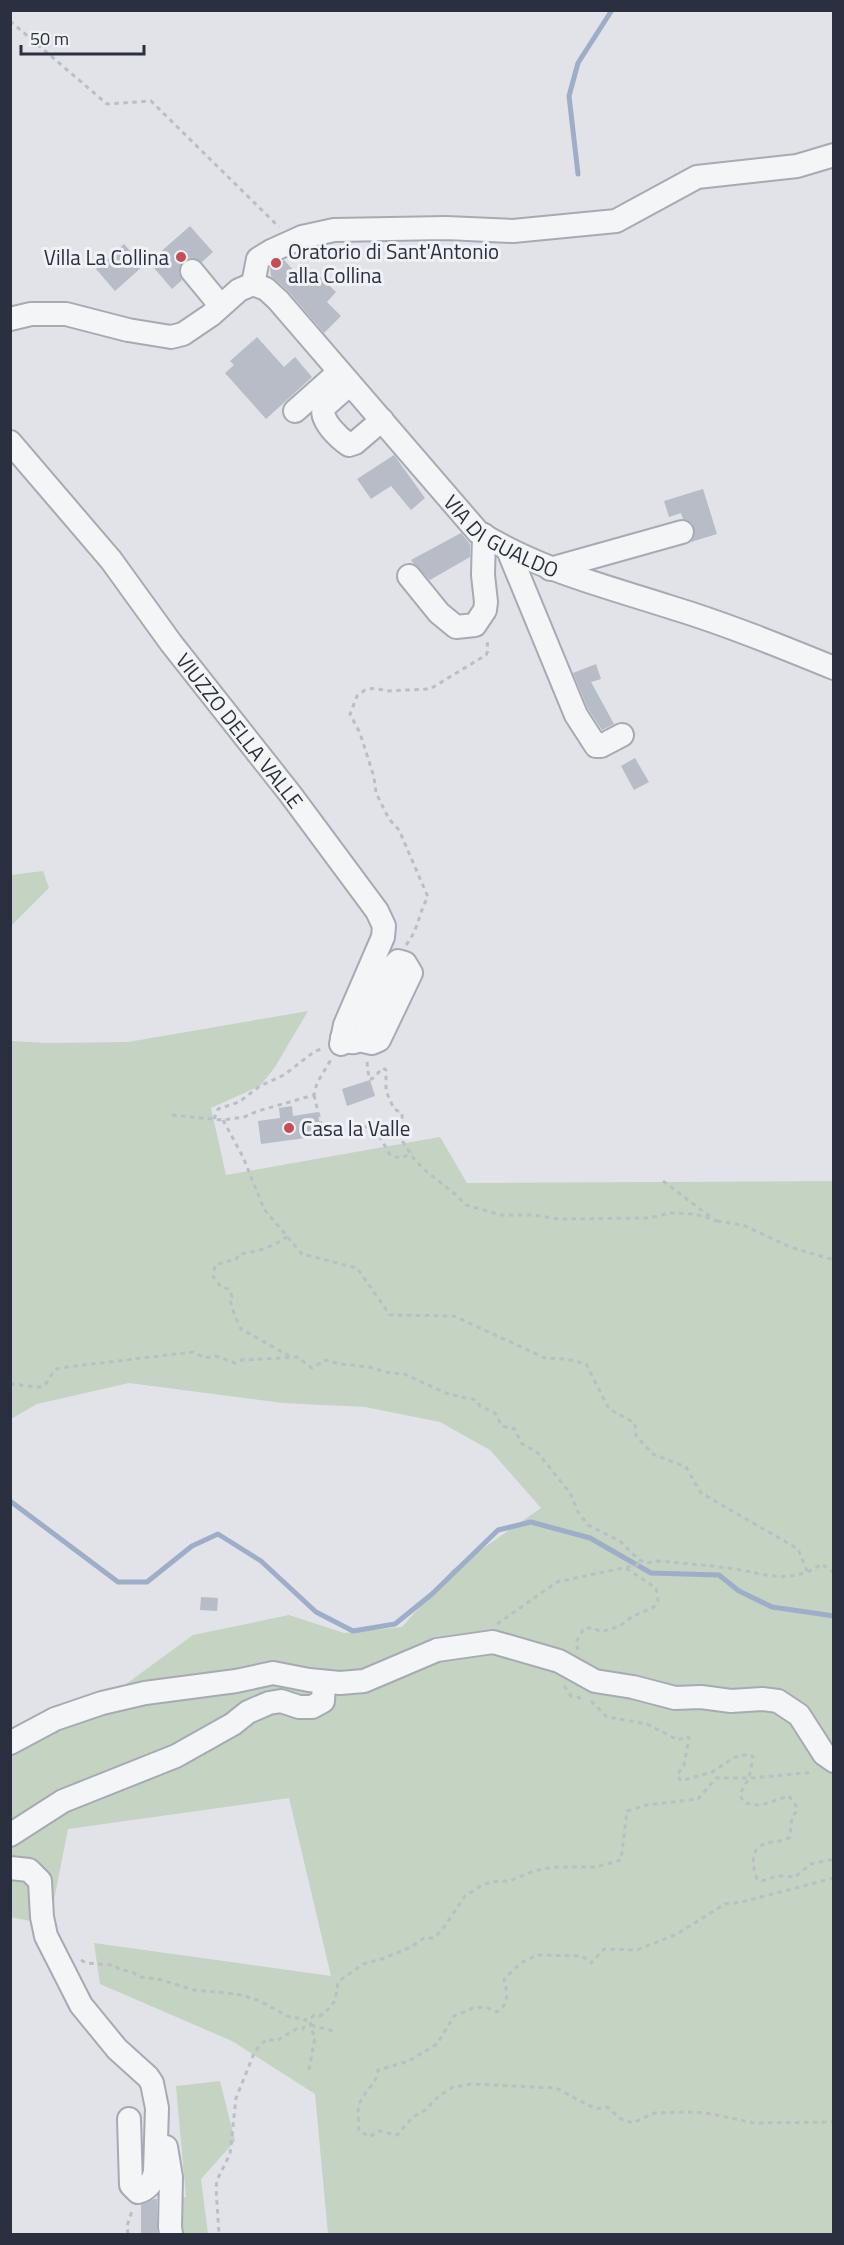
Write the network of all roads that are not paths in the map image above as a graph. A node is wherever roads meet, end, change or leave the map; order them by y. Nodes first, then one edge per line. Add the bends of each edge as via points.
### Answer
1 (834, 155) edge
2 (192, 271) dead end
3 (253, 284) junction
4 (220, 305) junction
5 (10, 319) edge
6 (345, 378) junction
7 (295, 411) dead end
8 (382, 420) junction
9 (10, 442) edge
10 (682, 531) dead end
11 (484, 535) junction
12 (508, 550) junction
13 (550, 569) junction
14 (409, 576) dead end
15 (834, 668) edge
16 (622, 735) dead end
17 (342, 1045) road end
18 (324, 1682) junction
19 (10, 1743) edge
20 (828, 1766) edge
21 (10, 1835) edge
22 (10, 1868) edge
23 (129, 2119) dead end
24 (156, 2130) junction
25 (171, 2235) edge

1 - 3 street via 797,166 697,177 616,221 513,231 334,230 293,241 258,259
2 - 4 street
3 - 4 street
3 - 6 street, VIA DI GUALDO via 278,300
4 - 5 street via 183,334 171,337 66,314 31,314
6 - 7 street
6 - 8 street, VIA DI GUALDO
6 - 8 street via 324,407 323,418 349,446
8 - 11 street, VIA DI GUALDO
9 - 17 street, VIUZZO DELLA VALLE via 111,560 377,911 384,926 382,937 345,1025
10 - 13 street
11 - 12 street, VIA DI GUALDO
11 - 14 street via 486,602 475,625 456,627 439,613
12 - 13 street, VIA DI GUALDO
12 - 16 street via 576,715 596,746
13 - 15 street, VIA DI GUALDO via 682,611
18 - 19 street via 273,1673 146,1693 56,1719
18 - 20 street via 364,1681 437,1650 494,1642 560,1661 595,1681 675,1698 778,1701 799,1715
18 - 21 street via 323,1701 312,1707 281,1701 269,1703 176,1756 63,1802
22 - 24 street via 30,1870 40,1881 46,1936 81,2006 152,2083
23 - 24 street via 131,2185 138,2192 154,2180
24 - 25 street via 165,2143 169,2160

